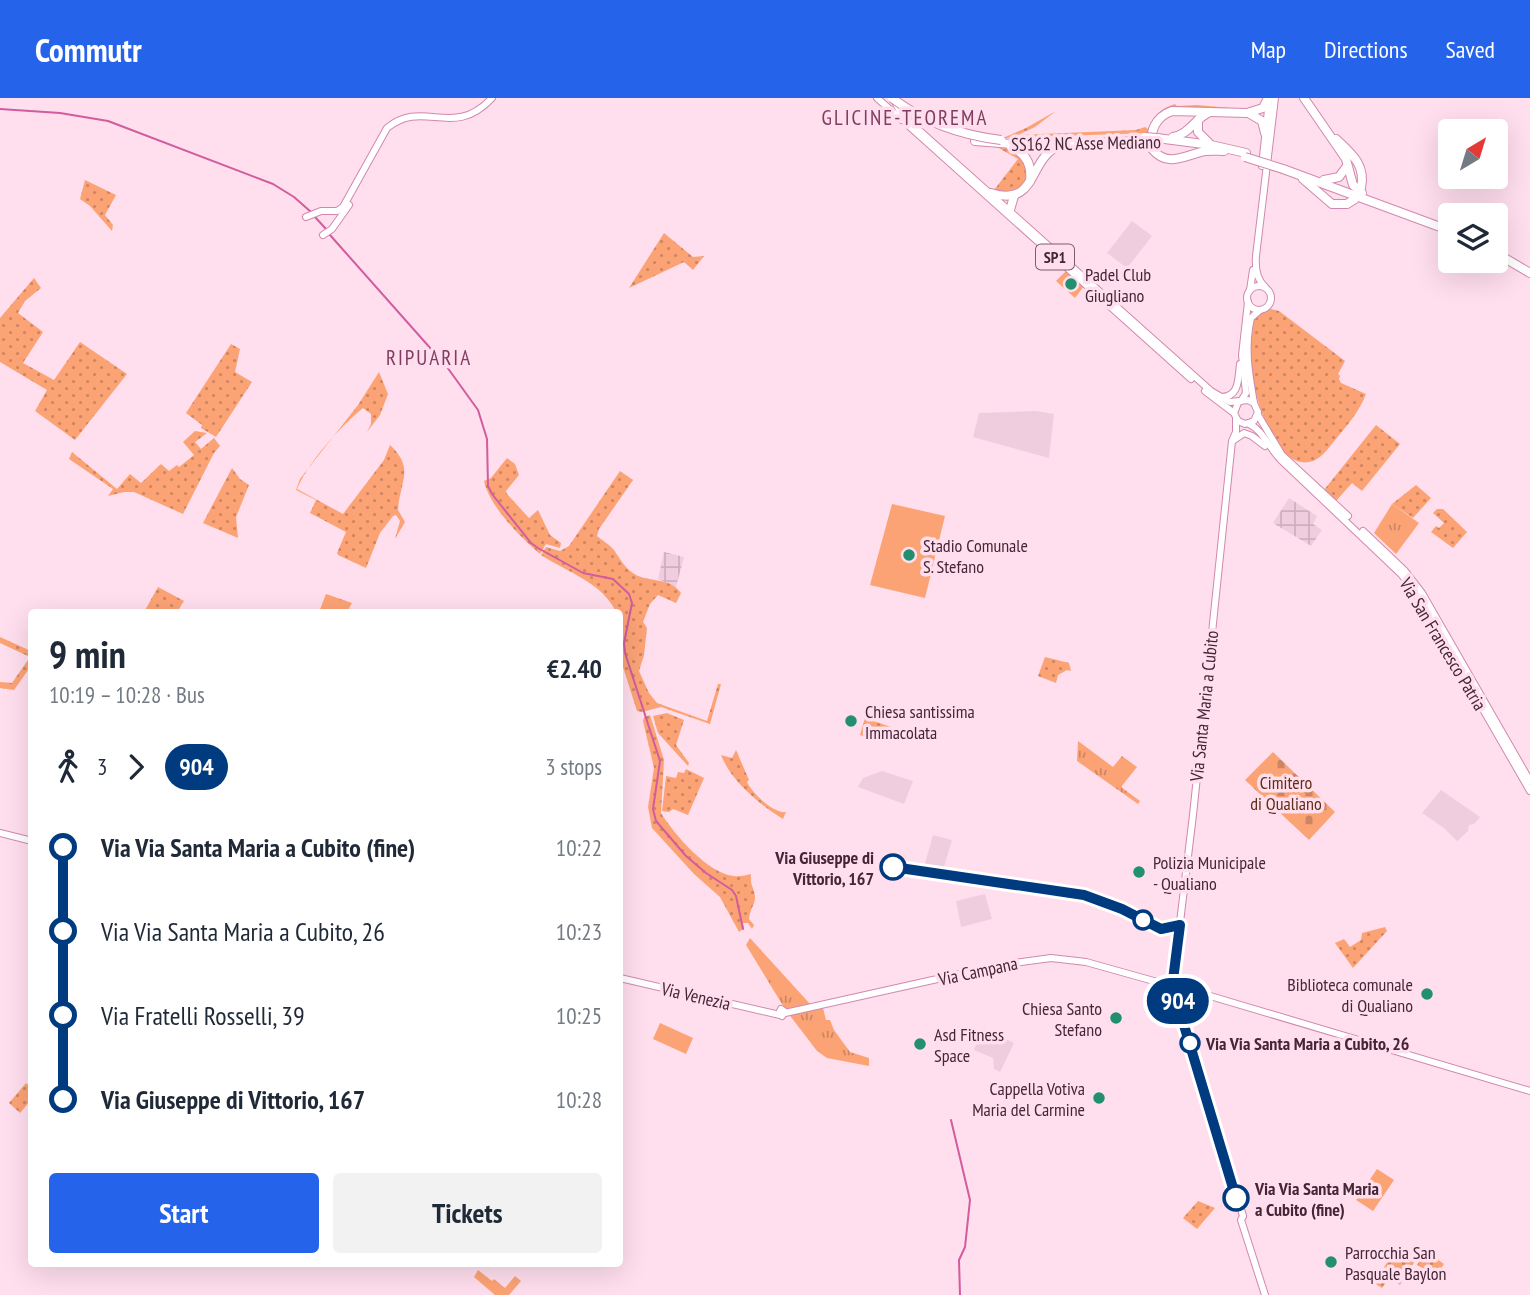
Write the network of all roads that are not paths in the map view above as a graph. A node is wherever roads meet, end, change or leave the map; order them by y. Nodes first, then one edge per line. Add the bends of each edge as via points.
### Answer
1 (494, 98) edge
2 (877, 98) edge
3 (886, 98) edge
4 (892, 98) edge
5 (1269, 98) edge
6 (1275, 98) edge
7 (1304, 98) edge
8 (1210, 112) junction
9 (1247, 113) junction
10 (1198, 120) junction
11 (1327, 130) junction
12 (1265, 133) junction
13 (1167, 138) junction
14 (1145, 139) junction
15 (1157, 139) junction
16 (1000, 142) junction
17 (1074, 142) junction
18 (1211, 145) junction
19 (1224, 151) junction
20 (1245, 155) junction
21 (1346, 166) junction
22 (1283, 168) junction
23 (1294, 173) junction
24 (1324, 180) junction
25 (1030, 181) junction
26 (991, 193) junction
27 (1359, 193) junction
28 (1014, 196) junction
29 (1010, 210) junction
30 (310, 215) dead end
31 (1430, 221) junction
32 (1438, 224) edge
33 (323, 236) dead end
34 (1508, 257) edge
35 (1530, 270) edge
36 (1265, 288) junction
37 (1250, 290) junction
38 (1248, 302) junction
39 (1260, 310) junction
40 (1242, 355) junction
41 (1220, 397) junction
42 (1239, 402) junction
43 (1254, 403) junction
44 (1258, 415) junction
45 (1235, 416) junction
46 (1248, 424) junction
47 (1236, 432) junction
48 (1232, 441) junction
49 (1275, 454) junction
50 (1530, 781) edge
51 (1530, 791) edge
52 (0, 834) edge
53 (28, 840) edge
54 (623, 979) edge
55 (1171, 982) junction
56 (1177, 990) junction
57 (782, 1012) joint
58 (1530, 1091) edge
59 (1265, 1295) edge

1 - 30 main road via 468,116 416,113 396,120 387,128 343,207
1 - 33 main road via 485,111 469,119 416,116 397,123 345,211
2 - 45 main road, SP1
3 - 16 highway, SS162 NC Asse Mediano, bridge via 938,130 975,141
4 - 16 highway, SS162 NC Asse Mediano, bridge via 939,126
4 - 26 main road, SP1 via 902,115
5 - 9 highway via 1263,108
5 - 12 main road
6 - 36 main road via 1256,256 1259,281
7 - 11 highway
8 - 9 highway
8 - 10 highway
8 - 19 highway via 1164,114 1154,127 1152,149 1169,160
9 - 12 highway via 1259,118
10 - 13 highway via 1186,133
10 - 18 highway via 1200,136
11 - 21 highway
11 - 27 highway via 1359,163
12 - 37 main road
13 - 15 highway, SS162 NC Asse Mediano
13 - 18 highway, SS162 NC Asse Mediano
14 - 15 highway, SS162 NC Asse Mediano, bridge
14 - 16 highway, SS162 NC Asse Mediano
14 - 17 highway, SS162 NC Asse Mediano
15 - 19 highway, SS162 NC Asse Mediano
16 - 17 highway, SS162 NC Asse Mediano
16 - 25 highway via 1025,156
17 - 25 highway via 1051,150
18 - 20 highway, SS162 NC Asse Mediano
19 - 20 highway, SS162 NC Asse Mediano
20 - 22 highway, SS162 NC Asse Mediano, bridge
21 - 24 highway via 1339,177
21 - 27 highway
22 - 23 highway, SS162 NC Asse Mediano
22 - 24 highway, SS162 NC Asse Mediano
23 - 27 highway via 1332,204 1347,204
23 - 31 highway, SS162 NC Asse Mediano
24 - 27 highway, SS162 NC Asse Mediano
25 - 28 highway
26 - 28 highway
26 - 29 main road, SP1
27 - 31 highway, SS162 NC Asse Mediano
28 - 29 highway
29 - 41 main road, SP1
31 - 32 highway, SS162 NC Asse Mediano
34 - 35 highway
36 - 37 main road
36 - 39 main road via 1271,299 1267,308
37 - 38 main road
38 - 39 main road
38 - 40 main road
39 - 43 main road via 1251,318 1247,348
40 - 41 main road via 1236,391
40 - 42 main road via 1247,388
41 - 42 main road, SP1
42 - 43 main road
42 - 45 main road
43 - 44 main road
44 - 46 main road
44 - 50 main road, Via San Francesco Patria via 1282,455 1405,570
45 - 46 main road
45 - 47 main road, Via Santa Maria a Cubito
46 - 47 main road
46 - 49 main road, Via San Francesco Patria via 1258,429
47 - 48 main road, Via Santa Maria a Cubito
48 - 49 main road via 1248,434
48 - 55 main road, Via Santa Maria a Cubito
49 - 51 main road, Via San Francesco Patria via 1401,574
52 - 53 main road
54 - 57 main road, Via Venezia
55 - 56 main road via 1169,990
55 - 57 main road, Via Campana via 1051,958
56 - 58 main road
56 - 59 main road

